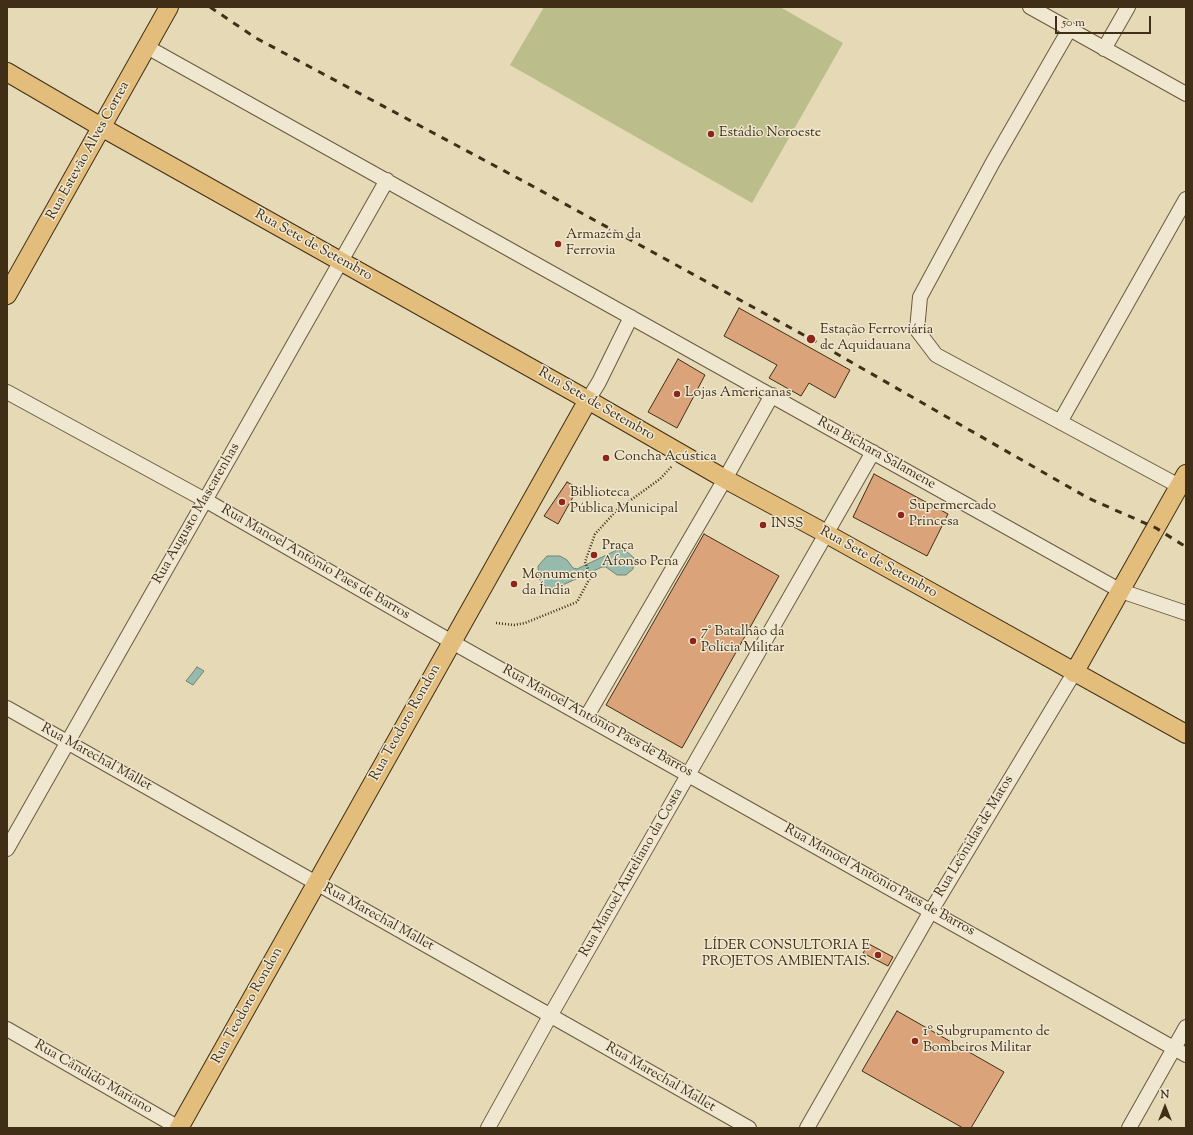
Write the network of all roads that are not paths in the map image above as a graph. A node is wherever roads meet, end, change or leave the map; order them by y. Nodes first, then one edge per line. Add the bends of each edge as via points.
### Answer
1 (169, 7) edge
2 (1030, 7) edge
3 (1128, 7) edge
4 (1069, 30) junction
5 (147, 47) junction
6 (1104, 49) junction
7 (7, 72) edge
8 (1186, 94) edge
9 (103, 128) junction
10 (387, 180) junction
11 (1186, 199) edge
12 (340, 261) junction
13 (7, 295) edge
14 (631, 317) junction
15 (7, 392) edge
16 (772, 395) junction
17 (588, 400) junction
18 (1060, 422) junction
19 (872, 452) junction
20 (725, 480) junction
21 (1183, 480) edge
22 (205, 500) junction
23 (825, 533) junction
24 (1121, 591) junction
25 (1186, 613) edge
26 (452, 642) junction
27 (1074, 673) junction
28 (7, 708) edge
29 (587, 716) junction
30 (1186, 734) edge
31 (67, 742) junction
32 (688, 774) junction
33 (7, 849) edge
34 (316, 884) junction
35 (932, 911) junction
36 (550, 1016) junction
37 (1186, 1027) edge
38 (7, 1029) edge
39 (1180, 1051) edge
40 (179, 1128) edge
41 (488, 1128) edge
42 (749, 1128) edge
43 (807, 1128) edge
44 (1129, 1128) edge

1 - 5 main road, Rua Estevão Alves Correa
2 - 4 street
3 - 6 street
4 - 6 street
4 - 18 street via 993,162 920,297 917,330 936,355
5 - 9 main road, Rua Estevão Alves Correa
5 - 10 street, Rua Bichara Salamene
6 - 8 street
7 - 9 main road, Rua Sete de Setembro
9 - 12 main road, Rua Sete de Setembro
9 - 13 main road, Rua Estevão Alves Correa
10 - 12 street, Rua Augusto Mascarenhas
10 - 14 street, Rua Bichara Salamene
11 - 18 street
12 - 17 main road, Rua Sete de Setembro
12 - 22 street, Rua Augusto Mascarenhas
14 - 16 street, Rua Bichara Salamene
14 - 17 street, Rua Teodoro Rondon
15 - 22 street, Rua Manoel Antônio Paes de Barros
16 - 19 street, Rua Bichara Salamene
16 - 20 street
17 - 20 main road, Rua Sete de Setembro
17 - 26 main road, Rua Teodoro Rondon
18 - 21 street
19 - 23 street, Rua Manoel Aureliano da Costa
19 - 24 street, Rua Bichara Salamene
20 - 23 main road, Rua Sete de Setembro
20 - 29 street
21 - 24 main road
22 - 26 street, Rua Manoel Antônio Paes de Barros
22 - 31 street, Rua Augusto Mascarenhas
23 - 27 main road, Rua Sete de Setembro
23 - 32 street, Rua Manoel Aureliano da Costa
24 - 25 street, Rua Bichara Salamene
24 - 27 main road
26 - 29 street, Rua Manoel Antônio Paes de Barros
26 - 34 main road, Rua Teodoro Rondon
27 - 30 main road, Rua Sete de Setembro
27 - 35 street, Rua Leônidas de Matos
28 - 31 street, Rua Marechal Mallet
29 - 32 street, Rua Manoel Antônio Paes de Barros
31 - 33 street, Rua Augusto Mascarenhas
31 - 34 street, Rua Marechal Mallet
32 - 35 street, Rua Manoel Antônio Paes de Barros
32 - 36 street, Rua Manoel Aureliano da Costa
34 - 36 street, Rua Marechal Mallet
34 - 40 main road, Rua Teodoro Rondon
35 - 39 street, Rua Manoel Antônio Paes de Barros
35 - 43 street, Rua Leônidas de Matos
36 - 41 street, Rua Manoel Aureliano da Costa
36 - 42 street, Rua Marechal Mallet
37 - 39 street
38 - 40 street, Rua Cândido Mariano
39 - 44 street

